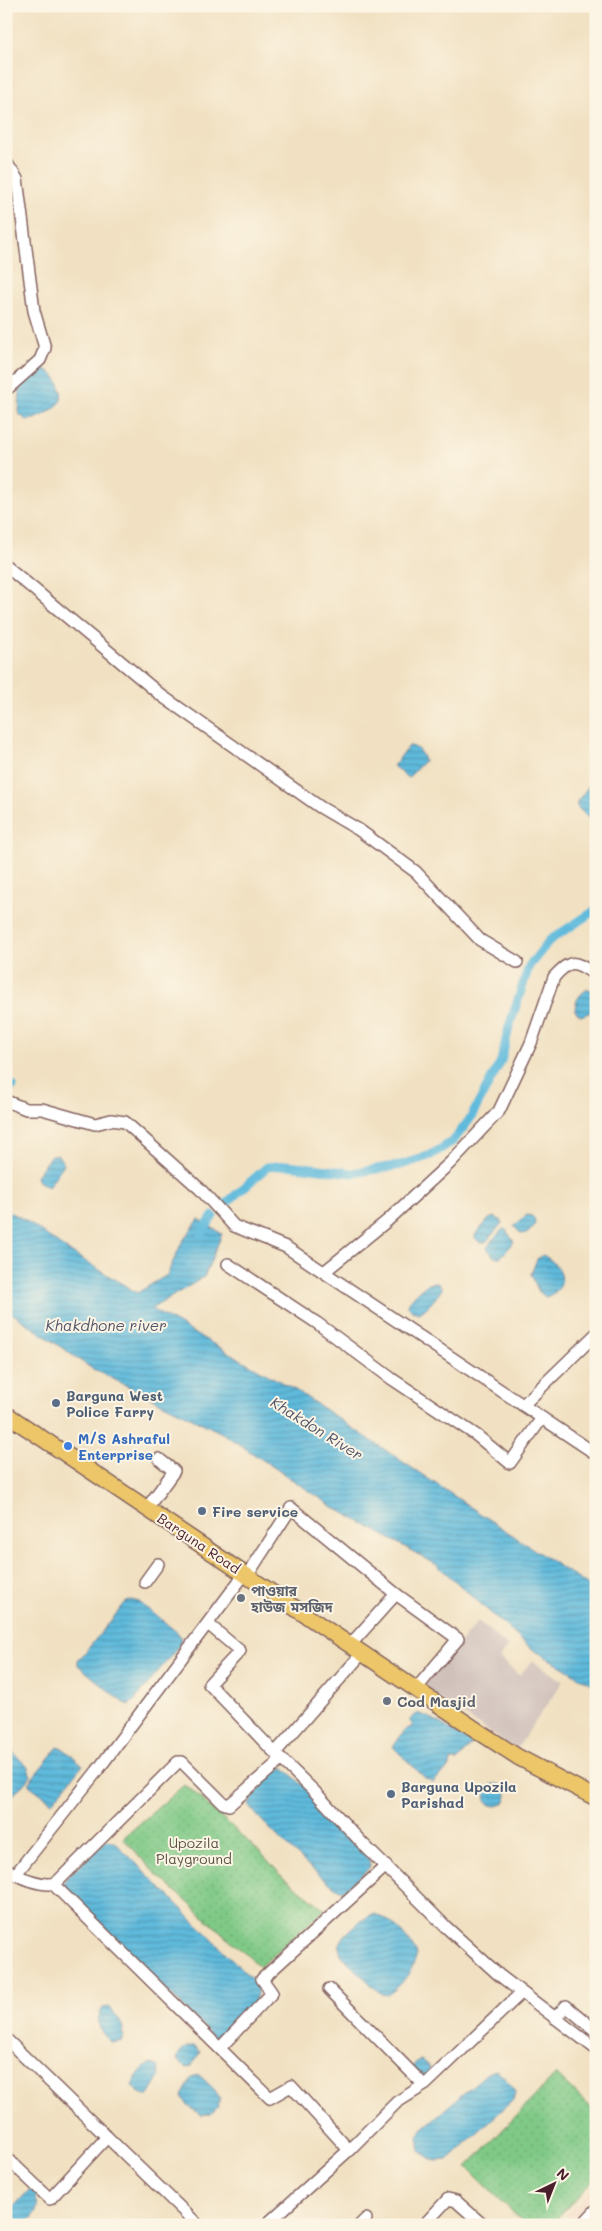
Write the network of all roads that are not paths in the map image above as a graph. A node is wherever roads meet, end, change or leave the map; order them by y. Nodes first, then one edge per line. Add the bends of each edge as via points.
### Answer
1 (6, 162) edge
2 (6, 390) edge
3 (6, 566) edge
4 (517, 962) dead end
5 (596, 975) edge
6 (6, 1101) edge
7 (228, 1264) dead end
8 (324, 1272) junction
9 (596, 1334) edge
10 (523, 1405) junction
11 (6, 1414) edge
12 (542, 1418) junction
13 (6, 1425) edge
14 (596, 1454) edge
15 (159, 1459) dead end
16 (147, 1508) junction
17 (158, 1564) dead end
18 (243, 1578) junction
19 (145, 1582) dead end
20 (396, 1594) junction
21 (208, 1624) junction
22 (354, 1651) junction
23 (416, 1689) junction
24 (278, 1756) junction
25 (596, 1798) edge
26 (596, 1807) edge
27 (386, 1866) junction
28 (10, 1872) edge
29 (53, 1884) junction
30 (329, 1989) dead end
31 (521, 1993) junction
32 (555, 2018) junction
33 (596, 2031) edge
34 (6, 2039) edge
35 (220, 2048) junction
36 (596, 2049) edge
37 (424, 2085) junction
38 (107, 2137) junction
39 (349, 2150) junction
40 (6, 2166) edge
41 (596, 2210) edge
42 (198, 2225) edge
43 (266, 2225) edge
44 (424, 2225) edge
45 (482, 2225) edge
46 (582, 2225) edge

1 - 2 street via 17,179 34,311 45,348 40,360
3 - 4 street via 162,696 416,872 480,940
5 - 8 street via 576,963 568,964 554,977 531,1043 499,1110 450,1164
6 - 8 street via 26,1109 42,1109 95,1124 111,1120 125,1122 200,1189 234,1226 286,1246
7 - 12 street via 476,1435 510,1464
8 - 10 street
9 - 10 street
10 - 12 street
11 - 16 main road, Barguna Road
12 - 14 street
13 - 18 main road, Barguna Road
15 - 16 street via 174,1471
16 - 18 main road, Barguna Road
17 - 19 street
18 - 20 street via 291,1508
18 - 21 street
18 - 22 main road, Barguna Road
20 - 22 street
20 - 23 street via 458,1639
21 - 24 street via 240,1651 209,1684
21 - 28 street via 97,1771
22 - 23 main road, Barguna Road
22 - 24 street
22 - 26 main road, Barguna Road via 527,1770
23 - 25 main road, Barguna Road via 518,1757
24 - 27 street
24 - 29 street via 229,1805 223,1803 182,1762 178,1762
27 - 31 street via 446,1927
27 - 35 street via 262,1979 272,1993
28 - 29 street
29 - 35 street
30 - 37 street
31 - 32 street
31 - 37 street
32 - 33 street via 566,2006
32 - 36 street
34 - 38 street
35 - 39 street via 270,2098 291,2086
37 - 39 street via 396,2102
38 - 40 street via 50,2199 10,2161
38 - 42 street
39 - 43 street
41 - 46 street
44 - 45 street via 448,2199 456,2201

